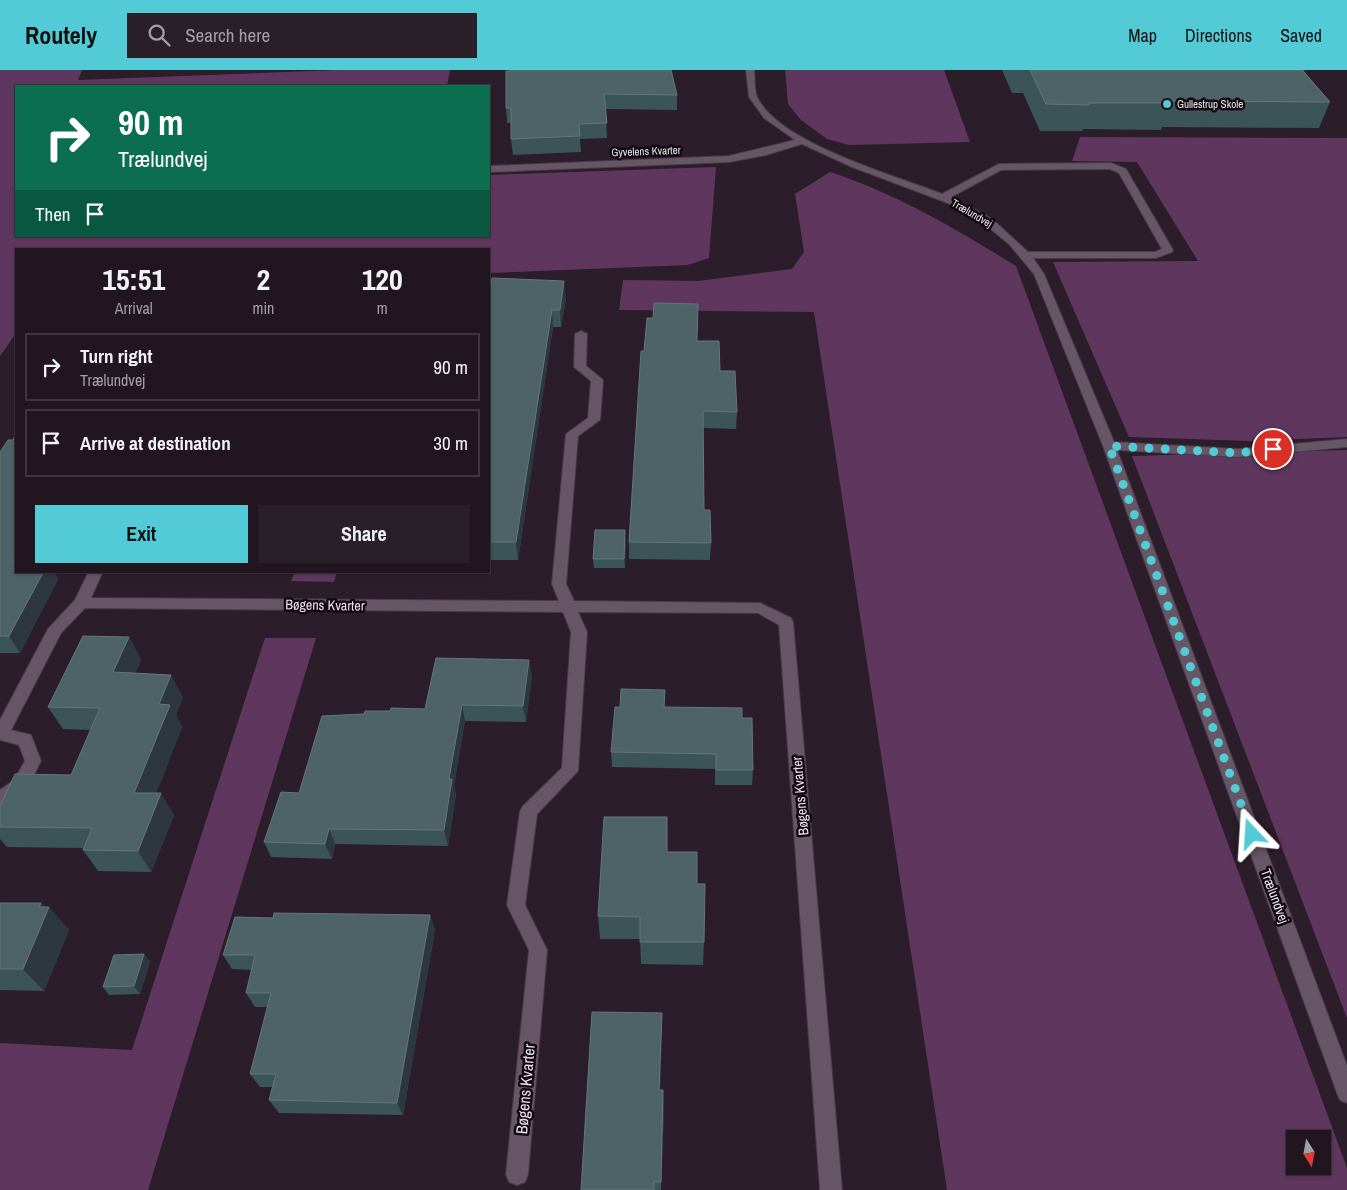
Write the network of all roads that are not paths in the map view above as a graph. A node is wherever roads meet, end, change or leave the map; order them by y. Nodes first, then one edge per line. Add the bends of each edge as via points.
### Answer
1 (750, 70) edge
2 (803, 141) junction
3 (490, 169) edge
4 (944, 197) junction
5 (1027, 255) junction
6 (580, 334) dead end
7 (1347, 443) edge
8 (1109, 446) junction
9 (95, 573) edge
10 (81, 603) junction
11 (570, 608) junction
12 (1, 732) edge
13 (0, 800) edge
14 (1347, 1092) edge
15 (517, 1174) dead end
16 (831, 1190) edge

1 - 2 street, Trælundvej via 753,97 764,112
2 - 3 street, Gyvelens Kvarter via 729,159
2 - 4 street, Trælundvej
4 - 5 street, Trælundvej via 979,215
4 - 5 street via 999,167 1112,166 1123,171 1168,250 1156,254
5 - 8 street, Trælundvej via 1039,274
6 - 11 street, Bøgens Kvarter via 580,367 597,380 594,420 572,434 559,584
7 - 8 street via 1238,453
8 - 14 street, Trælundvej
9 - 10 street
10 - 11 street, Bøgens Kvarter
10 - 12 street via 55,629
11 - 15 street, Bøgens Kvarter via 579,632 570,771 529,811 516,904 538,950
11 - 16 street, Bøgens Kvarter via 760,608 786,622
12 - 13 street via 25,740 33,760 20,785

